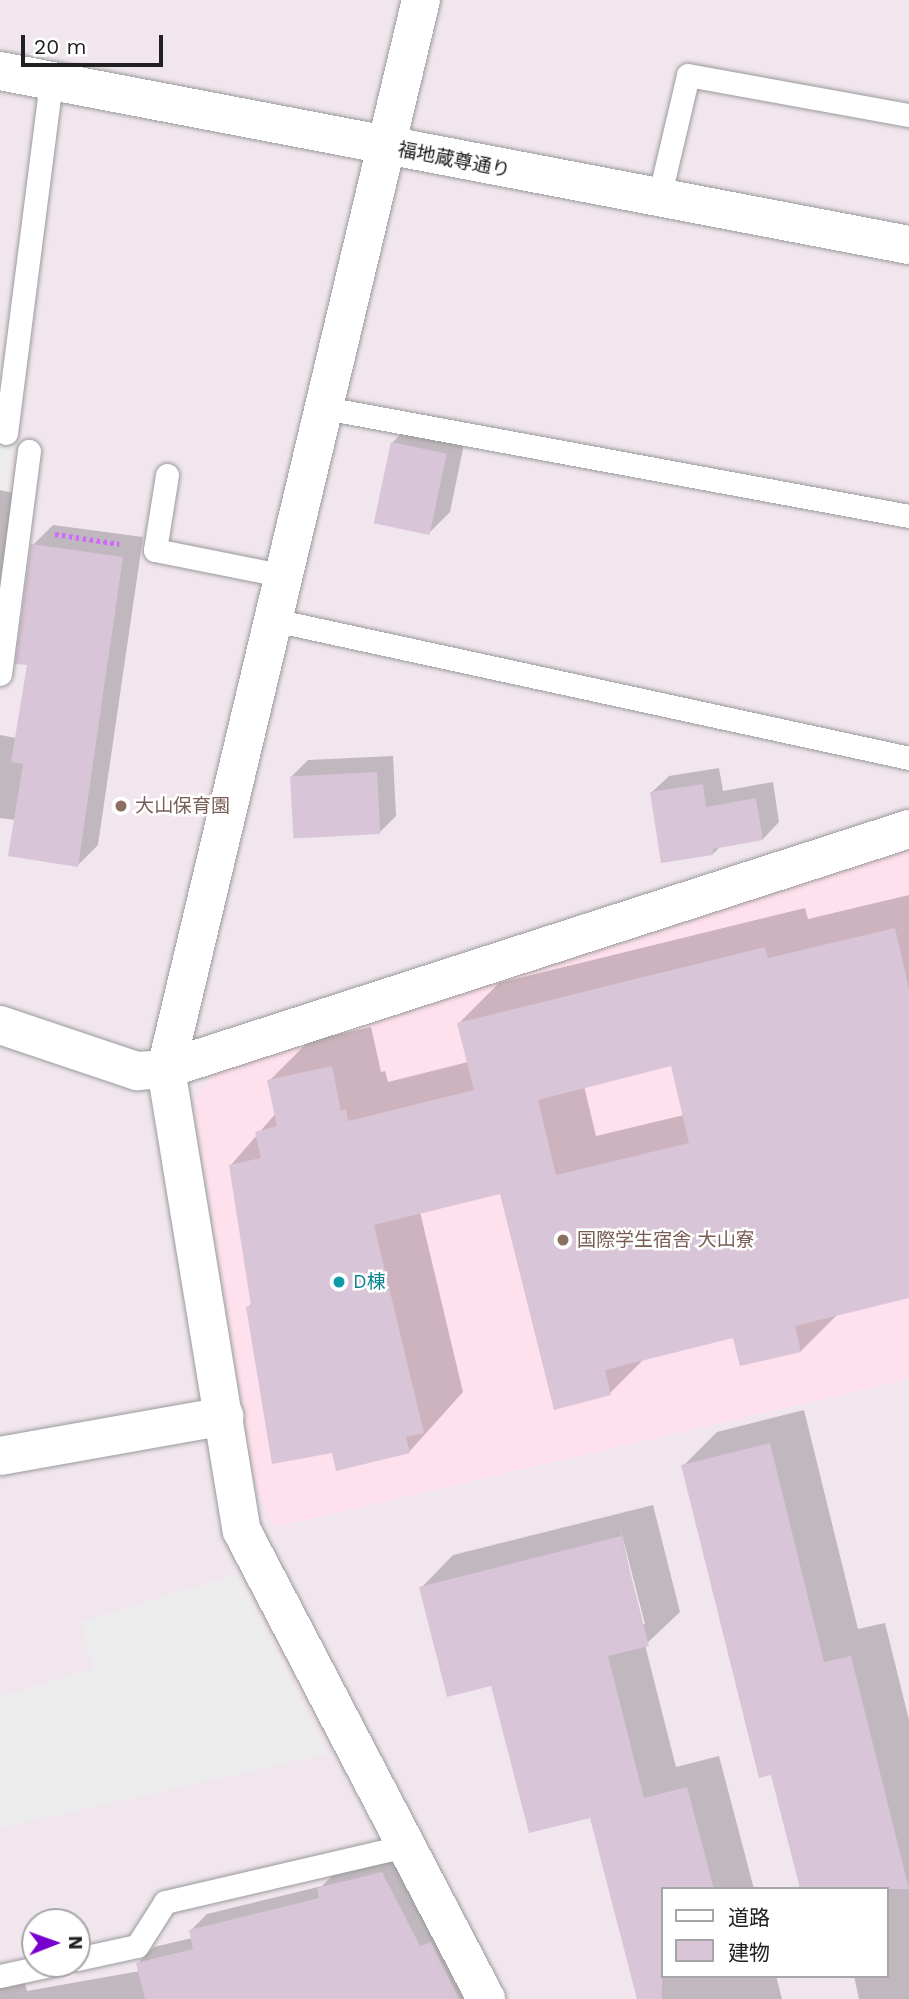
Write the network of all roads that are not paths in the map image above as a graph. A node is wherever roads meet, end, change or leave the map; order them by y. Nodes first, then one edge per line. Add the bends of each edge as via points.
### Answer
1 (421, 0) edge
2 (0, 71) edge
3 (51, 82) junction
4 (909, 115) edge
5 (386, 147) junction
6 (659, 198) junction
7 (909, 245) edge
8 (325, 408) junction
9 (6, 433) dead end
10 (29, 451) dead end
11 (167, 475) dead end
12 (909, 516) edge
13 (6, 573) edge
14 (285, 576) junction
15 (274, 620) junction
16 (0, 674) edge
17 (909, 758) edge
18 (909, 830) edge
19 (0, 1026) edge
20 (166, 1069) junction
21 (224, 1416) junction
22 (0, 1457) edge
23 (406, 1846) junction
24 (91, 1956) edge
25 (21, 1971) edge
26 (0, 1976) edge
27 (485, 1999) edge

1 - 5 street
2 - 3 street, 福地蔵尊通り
3 - 5 street, 福地蔵尊通り
3 - 9 lane
4 - 6 lane via 688,75
5 - 6 street, 福地蔵尊通り
5 - 8 street
6 - 7 street, 福地蔵尊通り
8 - 12 lane
8 - 14 street
10 - 13 lane
11 - 14 lane via 155,550
13 - 16 lane
14 - 15 street
15 - 17 lane
15 - 20 street
18 - 20 street
19 - 20 street via 137,1071
20 - 21 street
21 - 22 street
21 - 23 street via 242,1531
23 - 24 lane via 165,1902 137,1946
23 - 27 street
25 - 26 lane

